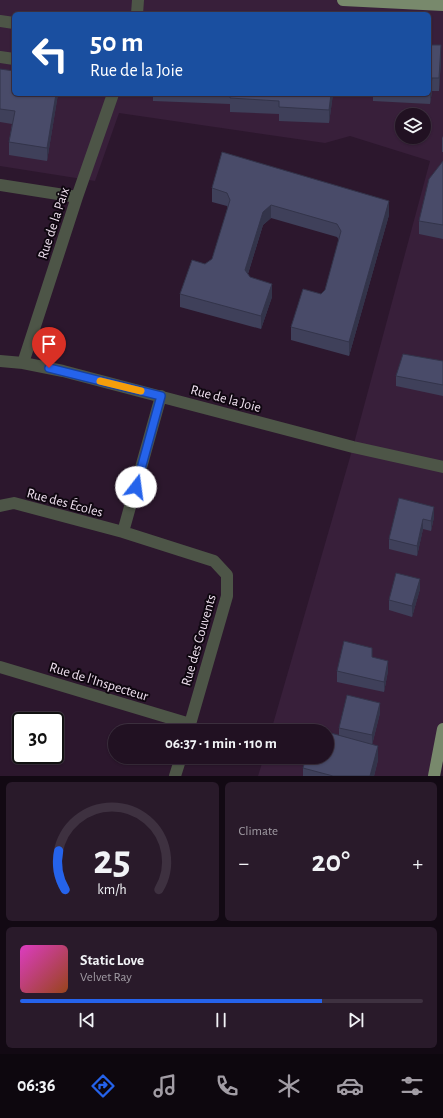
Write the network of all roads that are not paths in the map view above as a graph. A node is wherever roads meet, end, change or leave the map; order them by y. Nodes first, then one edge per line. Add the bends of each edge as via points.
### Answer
1 (138, 0) edge
2 (343, 0) edge
3 (443, 5) edge
4 (137, 12) edge
5 (0, 21) edge
6 (12, 23) edge
7 (0, 57) edge
8 (12, 59) edge
9 (113, 96) edge
10 (0, 185) edge
11 (77, 197) junction
12 (0, 361) edge
13 (23, 363) junction
14 (161, 396) junction
15 (443, 466) edge
16 (0, 506) edge
17 (123, 532) junction
18 (0, 667) edge
19 (180, 724) edge
20 (190, 724) edge
21 (443, 729) edge
22 (179, 764) edge
23 (175, 776) edge
24 (434, 776) edge

1 - 4 street
2 - 3 main road
5 - 6 street
7 - 8 street
9 - 11 street, Rue de la Paix
10 - 11 street
11 - 13 street, Rue de la Paix
12 - 13 street, Rue de la Joie
13 - 14 street, Rue de la Joie
14 - 15 street, Rue de la Joie via 353,447
14 - 17 street
16 - 17 street, Rue des Écoles via 14,503
17 - 20 street, Rue des Couvents via 214,561 227,575 227,596
18 - 19 street, Rue de l'Inspecteur
21 - 24 main road
22 - 23 street

